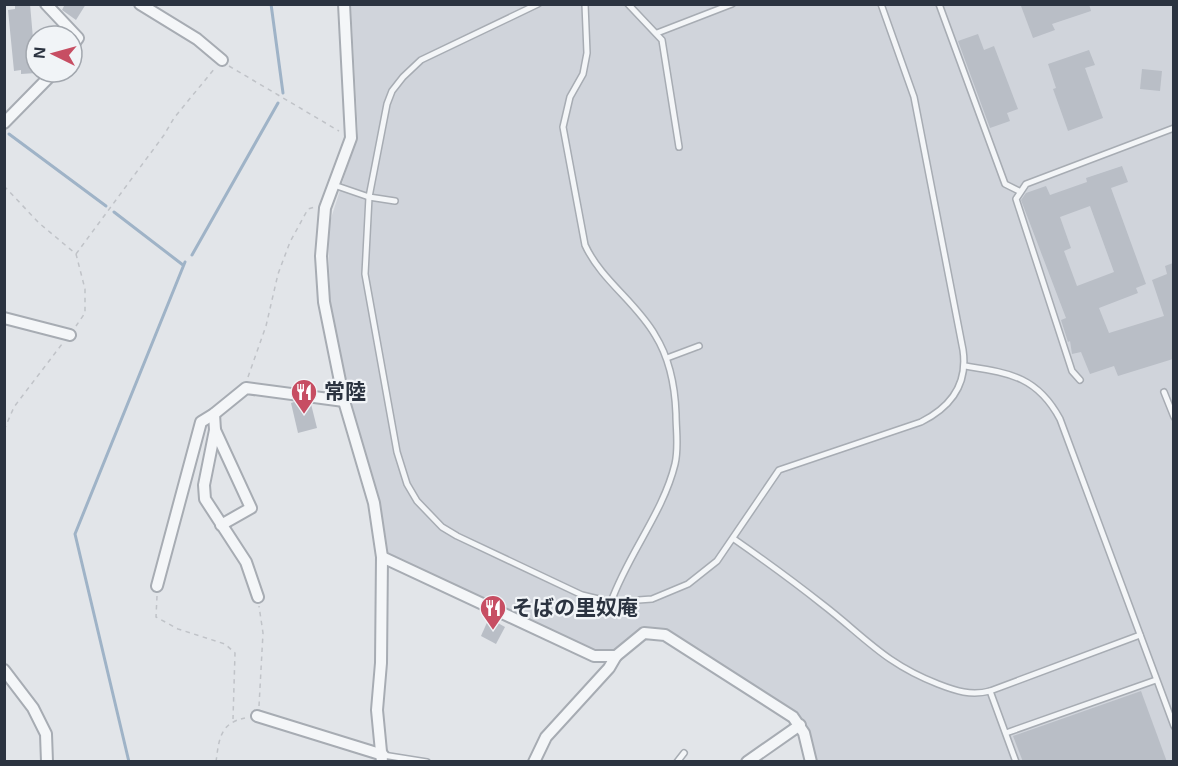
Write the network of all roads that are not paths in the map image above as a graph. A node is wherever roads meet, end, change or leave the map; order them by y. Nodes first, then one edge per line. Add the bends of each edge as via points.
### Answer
1 (46, 4) edge
2 (140, 4) edge
3 (344, 4) edge
4 (538, 4) edge
5 (585, 4) edge
6 (628, 4) edge
7 (732, 4) edge
8 (881, 4) edge
9 (939, 4) edge
10 (65, 24) edge
11 (657, 33) junction
12 (222, 60) road end
13 (42, 84) edge
14 (4, 123) edge
15 (1173, 128) edge
16 (679, 147) dead end
17 (334, 185) junction
18 (1019, 191) junction
19 (369, 197) junction
20 (395, 201) dead end
21 (4, 318) edge
22 (69, 335) road end
23 (699, 346) dead end
24 (667, 358) junction
25 (965, 366) junction
26 (1080, 380) dead end
27 (1164, 392) dead end
28 (344, 401) junction
29 (214, 414) junction
30 (1173, 417) edge
31 (215, 430) junction
32 (221, 525) junction
33 (734, 539) junction
34 (382, 557) junction
35 (157, 586) road end
36 (258, 597) road end
37 (611, 602) junction
38 (1140, 635) junction
39 (616, 656) junction
40 (4, 670) edge
41 (1156, 680) junction
42 (990, 691) junction
43 (257, 716) road end
44 (800, 725) junction
45 (1173, 726) edge
46 (1006, 733) junction
47 (684, 753) dead end
48 (382, 758) edge
49 (47, 762) edge
50 (427, 762) edge
51 (534, 762) edge
52 (677, 762) edge
53 (747, 762) edge
54 (811, 762) edge
55 (1016, 762) edge

1 - 10 street
2 - 12 street via 197,39
3 - 17 street via 351,138
4 - 19 lane via 422,60 403,77 387,104
5 - 24 lane via 588,53 563,127 585,245 592,259 648,322
6 - 11 lane
7 - 11 lane
8 - 25 lane via 914,97
9 - 18 lane via 1005,184
11 - 16 lane via 669,71
13 - 14 street
15 - 18 lane via 1026,184
17 - 19 lane
17 - 28 street via 325,208 321,256 324,302
18 - 26 lane via 1019,211 1072,371
19 - 20 lane
19 - 37 lane via 364,256 367,292 397,453 417,501 456,536 582,595
21 - 22 street
23 - 24 lane
24 - 37 lane via 678,436 675,465
25 - 33 lane via 953,399 932,417 778,470
25 - 38 lane via 1014,375 1030,383 1051,403
27 - 30 lane
28 - 29 street via 246,388
28 - 34 street via 374,503
29 - 31 street
29 - 35 street via 201,422 197,430
31 - 32 street via 204,485 205,499
31 - 32 street via 251,508
32 - 36 street via 246,562
33 - 37 lane via 704,573 672,593 652,599
33 - 42 lane via 825,606 888,659 925,679 964,693
34 - 39 street via 594,656
34 - 48 street via 377,710
38 - 41 lane
38 - 42 lane
39 - 44 street via 644,633 665,635
39 - 51 street via 546,737
40 - 49 street via 33,708 46,734
41 - 45 lane
41 - 46 lane
42 - 46 lane
43 - 48 street
44 - 53 street
44 - 54 street
46 - 55 lane
47 - 52 lane
48 - 50 lane

